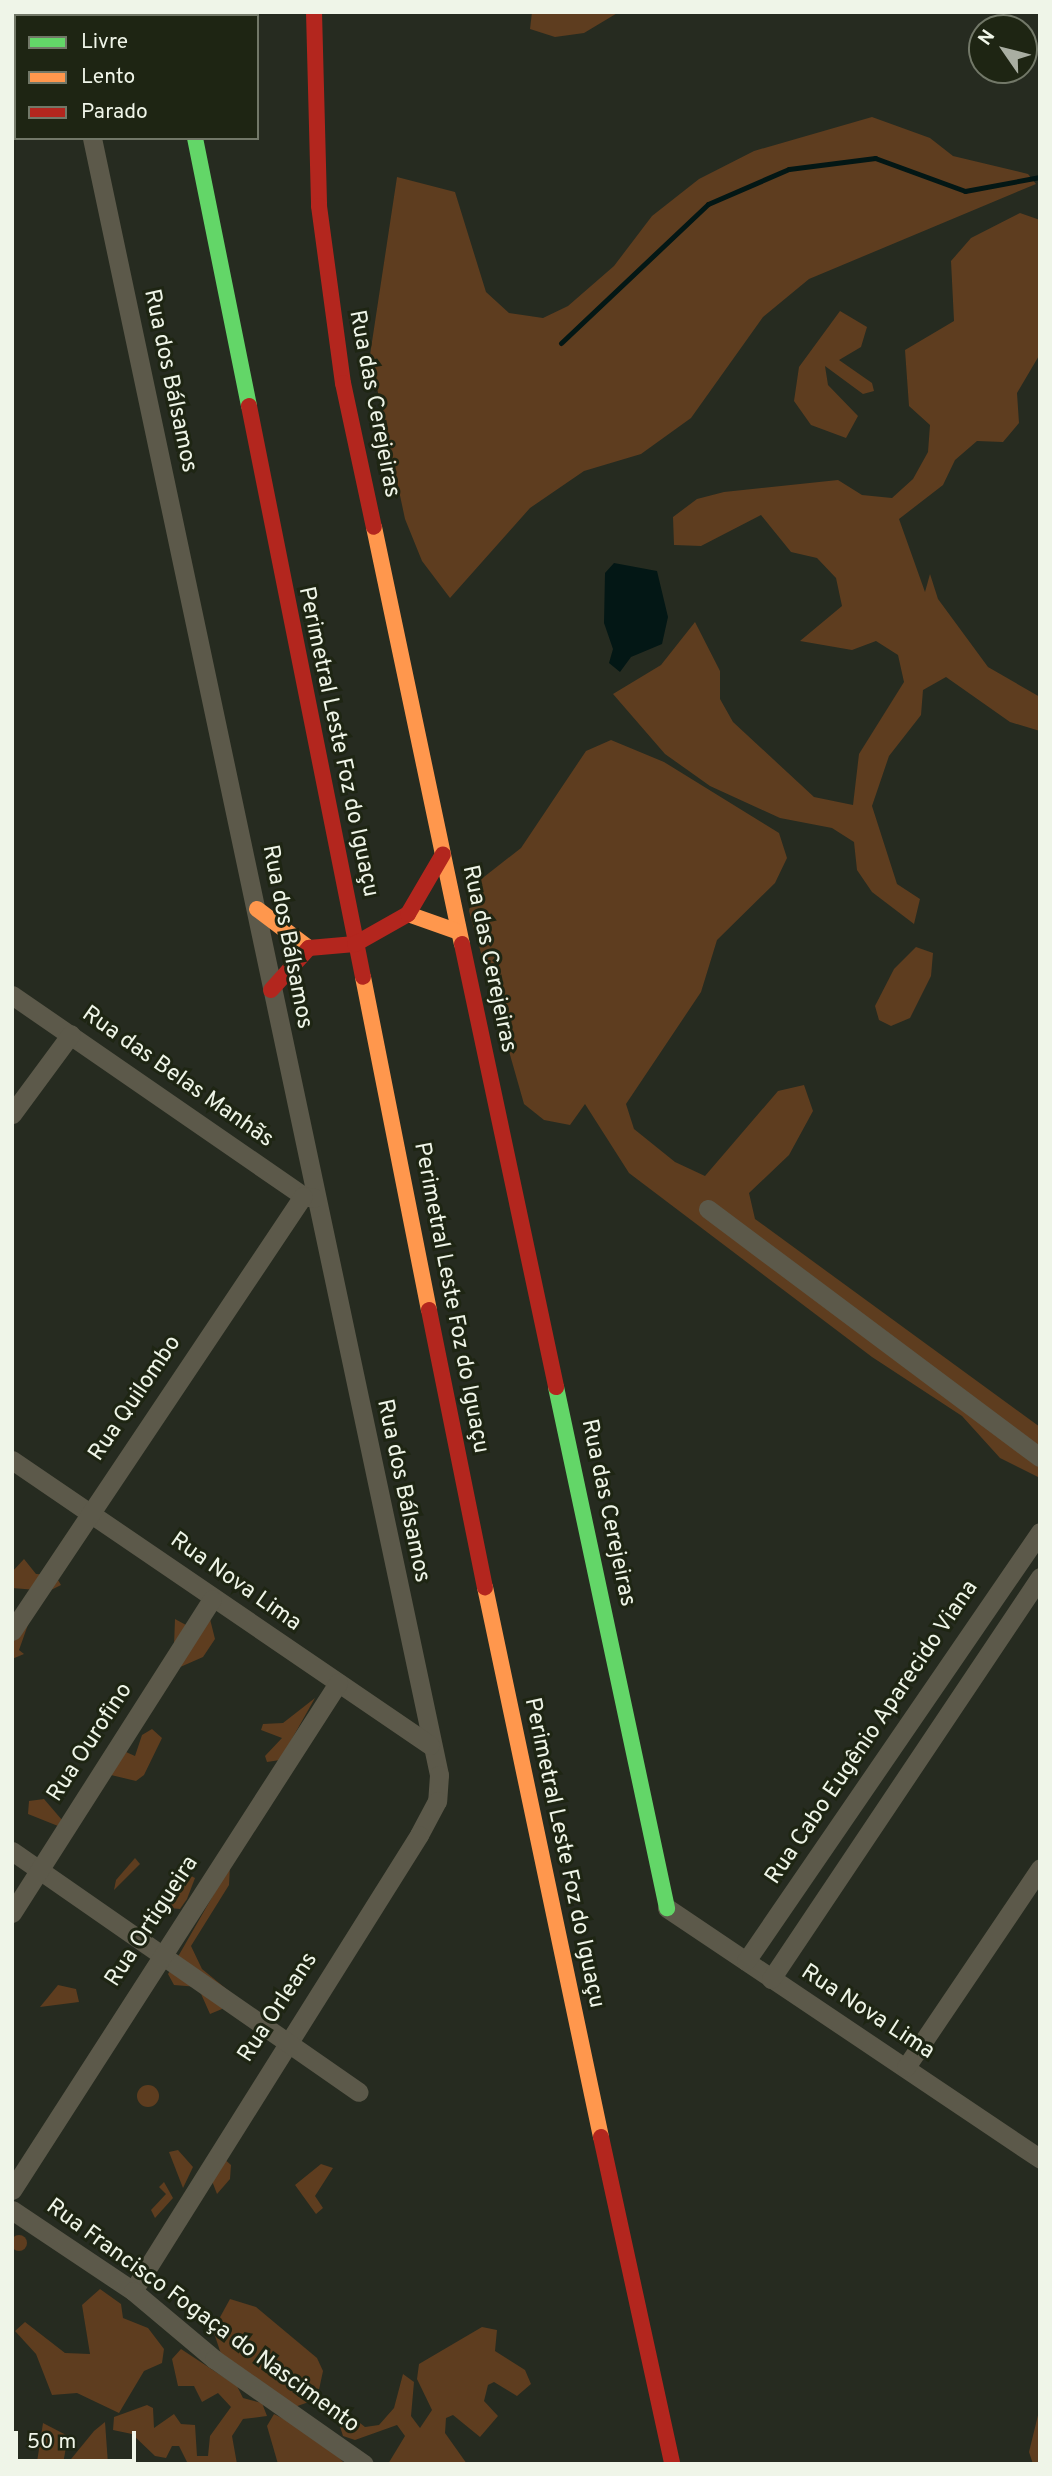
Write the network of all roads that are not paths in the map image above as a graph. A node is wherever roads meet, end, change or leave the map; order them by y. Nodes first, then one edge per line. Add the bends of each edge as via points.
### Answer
1 (314, 12) edge
2 (92, 140) edge
3 (195, 140) edge
4 (443, 854) junction
5 (257, 909) junction
6 (408, 914) junction
7 (456, 931) junction
8 (355, 944) junction
9 (309, 948) junction
10 (271, 990) junction
11 (12, 995) edge
12 (71, 1034) junction
13 (12, 1114) edge
14 (309, 1197) junction
15 (708, 1209) dead end
16 (1040, 1457) edge
17 (12, 1460) edge
18 (89, 1510) junction
19 (1040, 1532) edge
20 (1040, 1577) edge
21 (212, 1599) junction
22 (12, 1631) edge
23 (338, 1683) junction
24 (430, 1745) junction
25 (12, 1851) edge
26 (1040, 1868) edge
27 (39, 1870) junction
28 (667, 1908) joint
29 (12, 1913) edge
30 (162, 1952) junction
31 (746, 1961) junction
32 (771, 1979) junction
33 (285, 2041) junction
34 (906, 2067) junction
35 (359, 2092) dead end
36 (1040, 2159) edge
37 (12, 2190) edge
38 (12, 2210) edge
39 (133, 2291) junction
40 (364, 2464) edge
41 (671, 2464) edge

1 - 4 main road, Rua das Cerejeiras via 315,150 333,325
2 - 5 street, Rua dos Bálsamos
3 - 8 main road, Perimetral Leste Foz do Iguaçu
4 - 6 main road
4 - 7 main road, Rua das Cerejeiras
5 - 9 main road
5 - 10 street, Rua dos Bálsamos
6 - 7 main road
6 - 8 main road
7 - 28 main road, Rua das Cerejeiras
8 - 9 main road
8 - 41 main road, Perimetral Leste Foz do Iguaçu via 523,1777
9 - 10 main road
10 - 14 street, Rua dos Bálsamos
11 - 12 street, Rua das Belas Manhãs
12 - 13 street
12 - 14 street, Rua das Belas Manhãs
14 - 18 street, Rua Quilombo
14 - 24 street, Rua dos Bálsamos
15 - 16 street
17 - 18 street, Rua Nova Lima
18 - 21 street, Rua Nova Lima
18 - 22 street, Rua Quilombo
19 - 31 street, Rua Cabo Eugênio Aparecido Viana
20 - 32 street
21 - 23 street, Rua Nova Lima
21 - 27 street, Rua Ourofino
23 - 24 street, Rua Nova Lima
23 - 30 street, Rua Ortigueira
24 - 33 street, Rua Orleans via 439,1775 437,1801
25 - 27 street
26 - 34 street
27 - 29 street, Rua Ourofino
27 - 30 street
28 - 31 street, Rua Nova Lima
30 - 33 street
30 - 37 street, Rua Ortigueira
31 - 32 street, Rua Nova Lima
32 - 34 street, Rua Nova Lima
33 - 35 street
33 - 39 street, Rua Orleans
34 - 36 street, Rua Nova Lima
38 - 39 street, Rua Francisco Fogaça do Nascimento
39 - 40 street, Rua Francisco Fogaça do Nascimento via 214,2359

